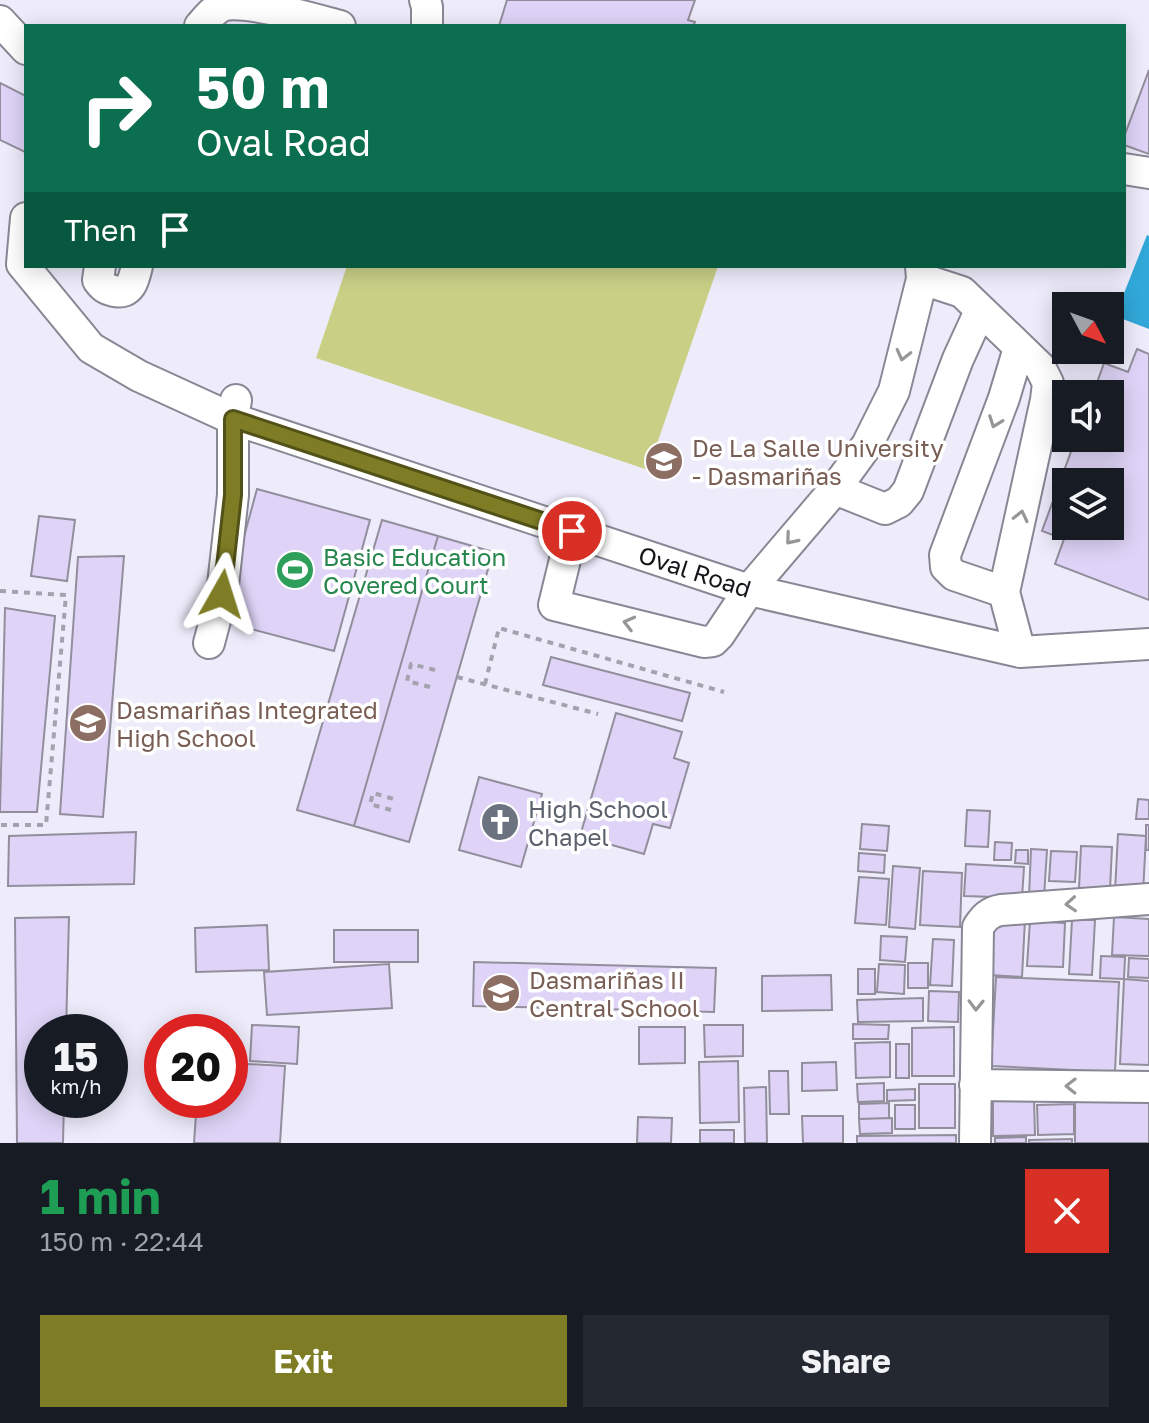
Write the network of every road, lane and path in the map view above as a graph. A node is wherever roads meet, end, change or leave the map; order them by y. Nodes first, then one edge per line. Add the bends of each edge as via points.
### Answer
1 (425, 0) edge
2 (0, 21) edge
3 (202, 24) edge
4 (333, 24) edge
5 (427, 24) edge
6 (24, 47) edge
7 (1126, 169) edge
8 (1149, 173) edge
9 (24, 224) edge
10 (11, 264) edge
11 (100, 268) edge
12 (137, 268) edge
13 (921, 272) edge
14 (980, 311) junction
15 (1019, 348) junction
16 (235, 409) junction
17 (835, 489) junction
18 (572, 531) junction
19 (749, 590) junction
20 (0, 591) edge
21 (1004, 592) junction
22 (209, 643) dead end
23 (1149, 644) edge
24 (1020, 652) junction
25 (435, 670) dead end
26 (457, 677) dead end
27 (485, 684) junction
28 (430, 687) dead end
29 (724, 692) dead end
30 (598, 714) dead end
31 (394, 799) dead end
32 (391, 810) dead end
33 (0, 825) edge
34 (1149, 899) edge
35 (975, 1085) junction
36 (1149, 1087) edge
37 (975, 1143) edge

1 - 5 lane
2 - 6 lane
3 - 4 lane via 225,4 254,3
7 - 8 lane
9 - 10 lane, Oval Road
10 - 16 lane, Oval Road via 91,348 139,376
11 - 12 lane via 103,287 120,292 128,289
13 - 14 lane via 962,292
13 -> 17 lane via 894,391 867,445
14 - 15 lane
14 - 17 lane via 908,491 885,509
21 -> 15 lane via 1048,383 1040,367
15 -> 21 lane via 945,555 946,567 954,575
16 - 18 lane, Oval Road
16 - 22 lane via 233,495 222,594
17 -> 19 lane
18 - 19 lane, Oval Road
19 -> 18 lane via 719,635 704,642 554,605
19 - 24 lane, Oval Road
20 - 33 path via 66,595 46,825
21 - 24 lane
23 - 24 lane, Oval Road
25 - 28 path via 411,664 407,681
26 - 27 path
27 - 29 path via 499,628
27 - 30 path
31 - 32 path via 373,793 370,804
34 -> 35 lane via 1001,910 986,916 978,927
36 -> 35 lane
35 - 37 lane

